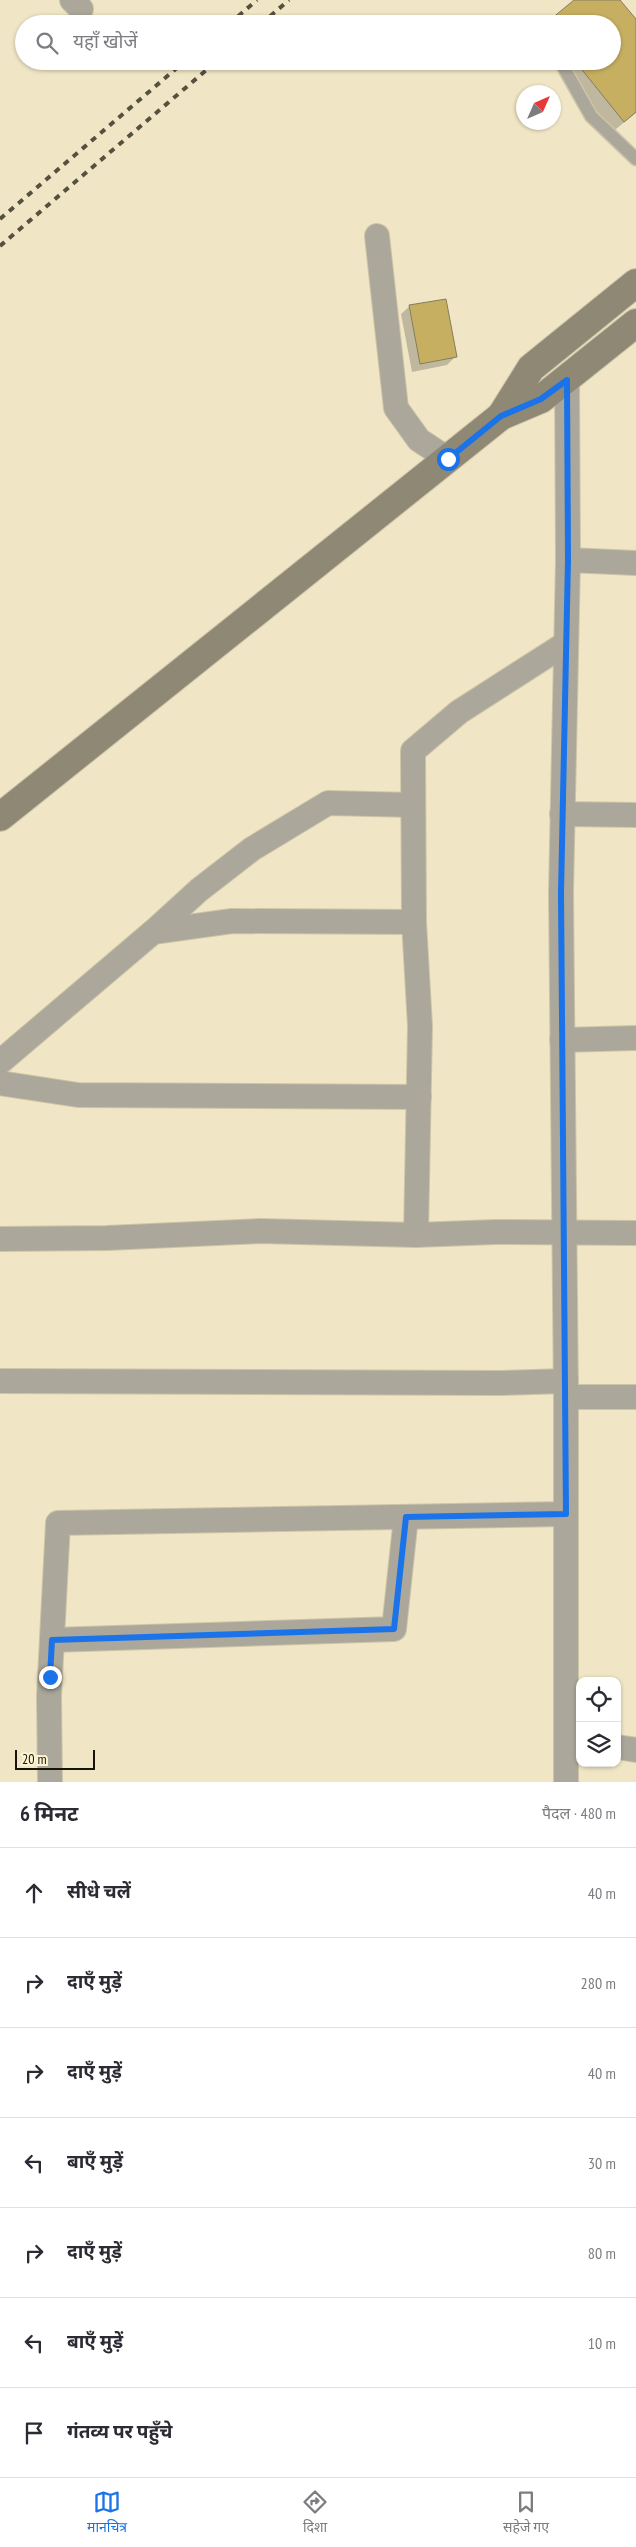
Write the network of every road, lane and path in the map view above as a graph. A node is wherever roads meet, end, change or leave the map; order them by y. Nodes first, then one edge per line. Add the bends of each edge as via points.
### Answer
1 (565, 70) edge
2 (636, 159) edge
3 (377, 236) dead end
4 (636, 283) edge
5 (636, 323) edge
6 (567, 380) junction
7 (501, 416) junction
8 (448, 459) junction
9 (568, 560) junction
10 (636, 563) edge
11 (565, 644) junction
12 (413, 805) junction
13 (562, 814) junction
14 (636, 815) edge
15 (0, 817) edge
16 (414, 922) junction
17 (153, 932) junction
18 (636, 1038) edge
19 (562, 1040) junction
20 (0, 1062) edge
21 (0, 1083) edge
22 (419, 1097) junction
23 (564, 1232) junction
24 (636, 1233) edge
25 (416, 1235) junction
26 (0, 1239) edge
27 (0, 1381) edge
28 (566, 1389) junction
29 (636, 1397) edge
30 (566, 1514) junction
31 (406, 1517) junction
32 (52, 1640) junction
33 (573, 1741) edge
34 (621, 1748) edge
35 (636, 1750) edge
36 (50, 1782) edge
37 (566, 1782) edge

1 - 2 lane via 591,116
3 - 8 street via 396,408 419,440
4 - 7 street via 531,368
5 - 6 street
6 - 7 street via 541,399
6 - 9 street
7 - 8 street
8 - 15 street
9 - 10 street
9 - 11 street
11 - 12 street via 459,712 413,751
11 - 13 street
12 - 16 street
12 - 17 street via 328,803 252,849 199,890
13 - 14 street
13 - 19 street
16 - 17 street via 232,921
16 - 22 street via 420,1026
17 - 20 street
18 - 19 street
19 - 23 street
21 - 22 street via 78,1095
22 - 25 street
23 - 24 street
23 - 25 street
23 - 28 street
25 - 26 street via 260,1231
27 - 28 street via 499,1382
28 - 29 street
28 - 30 street
30 - 31 street
30 - 33 street
31 - 32 street via 394,1629
31 - 32 street via 58,1523
32 - 36 street
33 - 37 street
34 - 35 street

